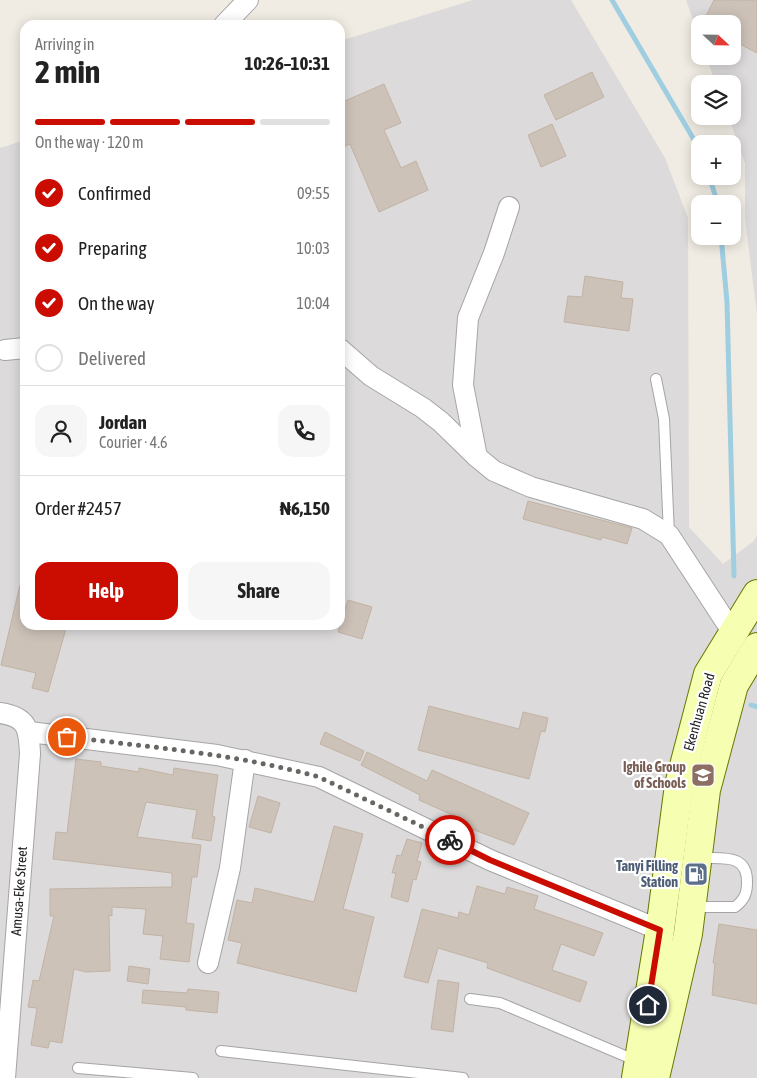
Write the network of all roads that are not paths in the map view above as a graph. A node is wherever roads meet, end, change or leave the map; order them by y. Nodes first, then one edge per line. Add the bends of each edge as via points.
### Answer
1 (248, 0) edge
2 (229, 20) edge
3 (509, 208) dead end
4 (20, 348) edge
5 (5, 350) dead end
6 (345, 353) edge
7 (656, 379) dead end
8 (477, 457) junction
9 (669, 535) junction
10 (757, 594) edge
11 (733, 633) junction
12 (757, 647) edge
13 (5, 713) edge
14 (29, 732) junction
15 (245, 760) junction
16 (698, 858) junction
17 (691, 907) junction
18 (660, 930) junction
19 (208, 963) dead end
20 (470, 999) dead end
21 (221, 1052) dead end
22 (78, 1068) dead end
23 (643, 1072) edge
24 (182, 1077) edge
25 (5, 1078) edge
26 (193, 1078) edge
27 (458, 1078) edge

1 - 2 street
3 - 8 street via 468,318 463,385
4 - 5 street
6 - 8 street via 371,376 441,422
7 - 9 lane via 664,419
8 - 9 street via 494,471 531,488 642,519
9 - 11 street
10 - 11 main road, Ekenhuan Road
11 - 18 main road, Ekenhuan Road via 708,674 679,785
12 - 16 main road, Ekenhuan Road via 734,685 706,790
13 - 14 street via 24,722
14 - 15 street
14 - 25 street, Amusa-Eke Street
15 - 18 street via 319,777 490,860
15 - 19 street via 230,868
16 - 17 main road, Ekenhuan Road
16 - 17 lane via 742,863 748,871 747,893 735,907
17 - 23 main road, Ekenhuan Road via 688,934
18 - 23 main road, Ekenhuan Road
20 - 23 lane via 500,1003
21 - 27 lane
22 - 24 lane
24 - 26 lane

